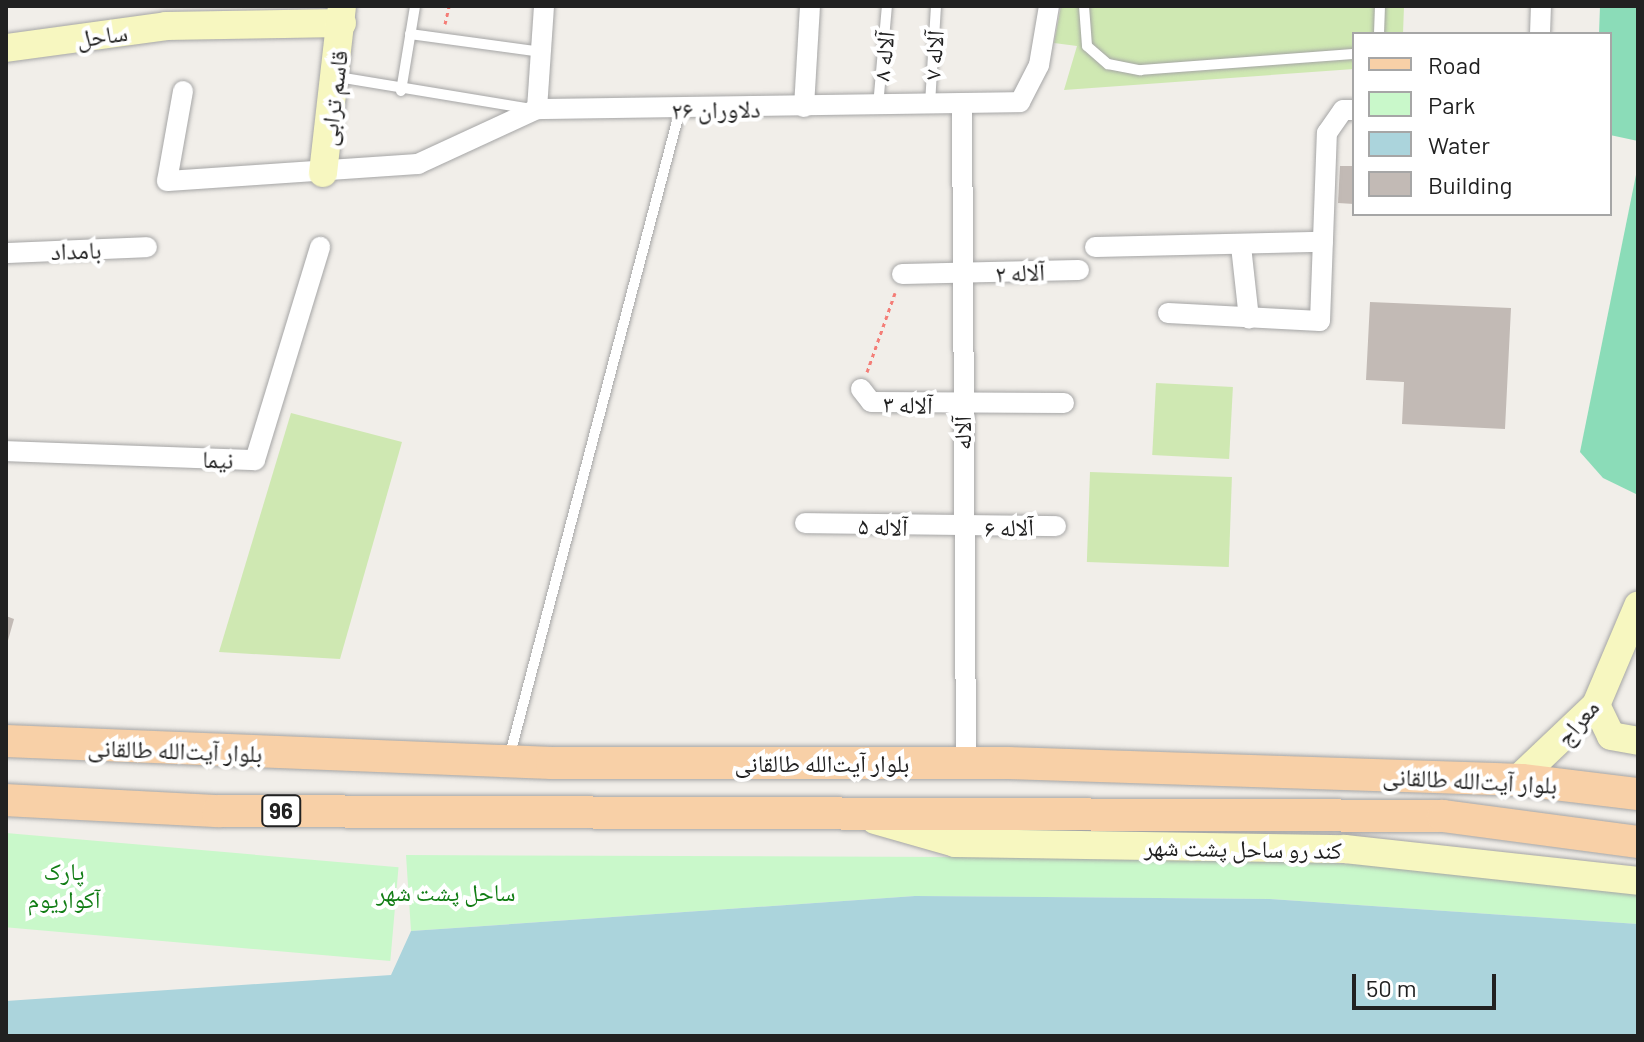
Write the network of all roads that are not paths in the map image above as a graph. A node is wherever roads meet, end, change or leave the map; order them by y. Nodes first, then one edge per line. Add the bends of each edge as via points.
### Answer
1 (415, 6) edge
2 (544, 6) edge
3 (810, 6) edge
4 (887, 6) edge
5 (936, 6) edge
6 (1049, 6) edge
7 (1084, 6) edge
8 (1380, 6) edge
9 (1541, 6) edge
10 (342, 14) edge
11 (167, 16) edge
12 (1379, 32) edge
13 (1540, 32) edge
14 (410, 34) junction
15 (6, 48) edge
16 (542, 52) junction
17 (1352, 54) edge
18 (337, 77) junction
19 (183, 91) dead end
20 (401, 91) junction
21 (930, 104) junction
22 (962, 104) junction
23 (878, 106) junction
24 (804, 107) junction
25 (537, 109) junction
26 (680, 110) junction
27 (1352, 110) edge
28 (323, 173) junction
29 (1323, 242) junction
30 (1241, 246) junction
31 (147, 247) dead end
32 (320, 247) dead end
33 (1095, 247) dead end
34 (6, 253) edge
35 (1079, 270) dead end
36 (902, 274) road end
37 (962, 274) junction
38 (1168, 313) dead end
39 (1249, 319) junction
40 (861, 389) road end
41 (1064, 403) dead end
42 (962, 406) junction
43 (6, 451) edge
44 (805, 523) dead end
45 (1056, 526) dead end
46 (962, 529) junction
47 (1638, 606) edge
48 (1596, 705) junction
49 (6, 741) edge
50 (1638, 741) edge
51 (508, 761) junction
52 (552, 763) junction
53 (669, 763) junction
54 (966, 763) junction
55 (1517, 780) junction
56 (1638, 794) edge
57 (6, 800) edge
58 (556, 812) junction
59 (669, 812) junction
60 (851, 813) junction
61 (1638, 842) edge
62 (1638, 881) edge

1 - 14 lane
2 - 16 street
3 - 24 street
4 - 23 lane, آلاله ۸
5 - 21 lane, آلاله ۷
6 - 22 street, دلاوران ۲۶ via 1039,65 1020,102
7 - 17 lane via 1087,46 1108,64 1140,70
8 - 12 lane
9 - 13 street
10 - 11 street, ساحل
10 - 18 street, قاسم ترابی
11 - 15 street, ساحل
14 - 16 lane
14 - 20 lane
16 - 25 street
18 - 20 lane
18 - 28 street, قاسم ترابی
19 - 28 street, دلاوران ۲۶ via 167,181
20 - 25 lane
21 - 22 street, دلاوران ۲۶
21 - 23 street, دلاوران ۲۶
22 - 37 street, آلاله
23 - 24 street, دلاوران ۲۶
24 - 26 street, دلاوران ۲۶
25 - 26 street, دلاوران ۲۶
25 - 28 street, دلاوران ۲۶ via 418,164
26 - 51 lane
27 - 29 street via 1343,110 1327,133
29 - 30 street
29 - 39 street via 1320,321
30 - 33 street
30 - 39 street
31 - 34 street, بامداد
32 - 43 street, نیما via 255,460
35 - 37 street, آلاله ۲
36 - 37 street, آلاله ۲
37 - 42 street, آلاله
38 - 39 street
40 - 42 street, آلاله ۳ via 871,402
41 - 42 street, آلاله ۳
42 - 46 street, آلاله
44 - 46 street, آلاله ۵
45 - 46 street, آلاله ۶
46 - 54 street, آلاله
47 - 48 street, معراج
48 - 50 street via 1611,736
48 - 55 street, معراج
49 - 51 main road, بلوار آیت‌الله طالقانی
51 - 52 main road, بلوار آیت‌الله طالقانی
52 - 53 main road, بلوار آیت‌الله طالقانی
52 - 58 main road via 572,782
53 - 54 main road, بلوار آیت‌الله طالقانی
53 - 59 main road via 647,772 641,793 647,805
54 - 55 main road, بلوار آیت‌الله طالقانی
55 - 56 main road, بلوار آیت‌الله طالقانی
57 - 58 main road, بلوار آیت‌الله طالقانی / 96 via 218,811
58 - 59 main road, بلوار آیت‌الله طالقانی
59 - 60 main road, بلوار آیت‌الله طالقانی
60 - 61 main road, بلوار آیت‌الله طالقانی via 1443,816
60 - 62 street, کند رو ساحل پشت شهر via 955,843 1345,849

